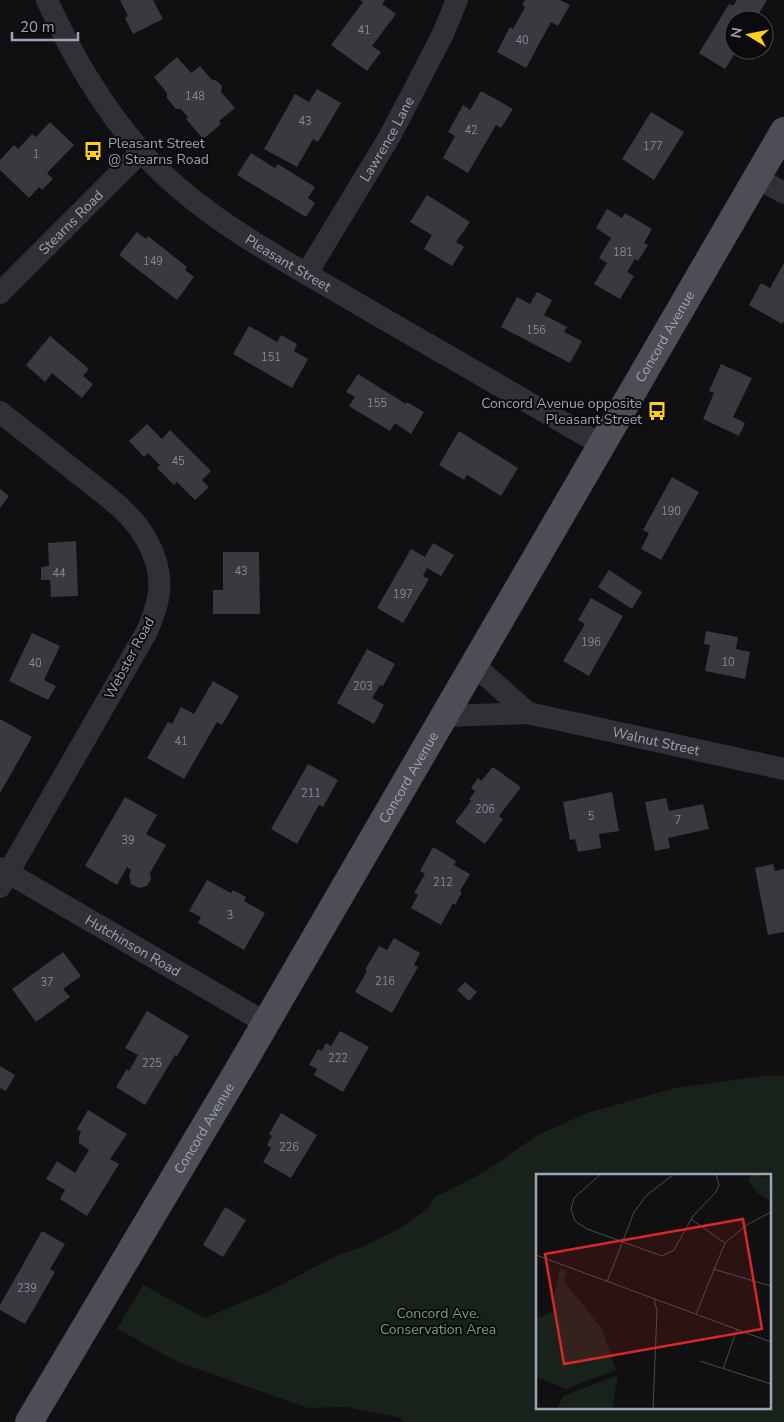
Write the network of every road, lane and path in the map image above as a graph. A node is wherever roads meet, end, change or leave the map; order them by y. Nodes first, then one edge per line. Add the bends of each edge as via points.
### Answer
1 (48, 0) edge
2 (457, 0) edge
3 (784, 131) edge
4 (141, 152) junction
5 (757, 178) junction
6 (784, 193) edge
7 (306, 273) junction
8 (0, 293) edge
9 (0, 412) edge
10 (602, 445) junction
11 (474, 665) junction
12 (528, 713) junction
13 (444, 716) junction
14 (784, 769) edge
15 (3, 876) edge
16 (266, 1023) junction
17 (29, 1422) edge

1 - 4 street, Pleasant Street via 85,72
2 - 7 street, Lawrence Lane via 390,136
3 - 5 main road, Concord Avenue
4 - 7 street, Pleasant Street via 210,212
4 - 8 street, Stearns Road
5 - 6 street
5 - 10 main road, Concord Avenue
7 - 10 street, Pleasant Street
9 - 15 street, Webster Road via 125,511 149,544 159,581 156,606 146,633
10 - 11 main road, Concord Avenue
11 - 12 street, Walnut Street
11 - 13 main road, Concord Avenue
12 - 13 street, Walnut Street
12 - 14 street, Walnut Street
13 - 16 main road, Concord Avenue
15 - 16 street, Hutchinson Road
16 - 17 main road, Concord Avenue

